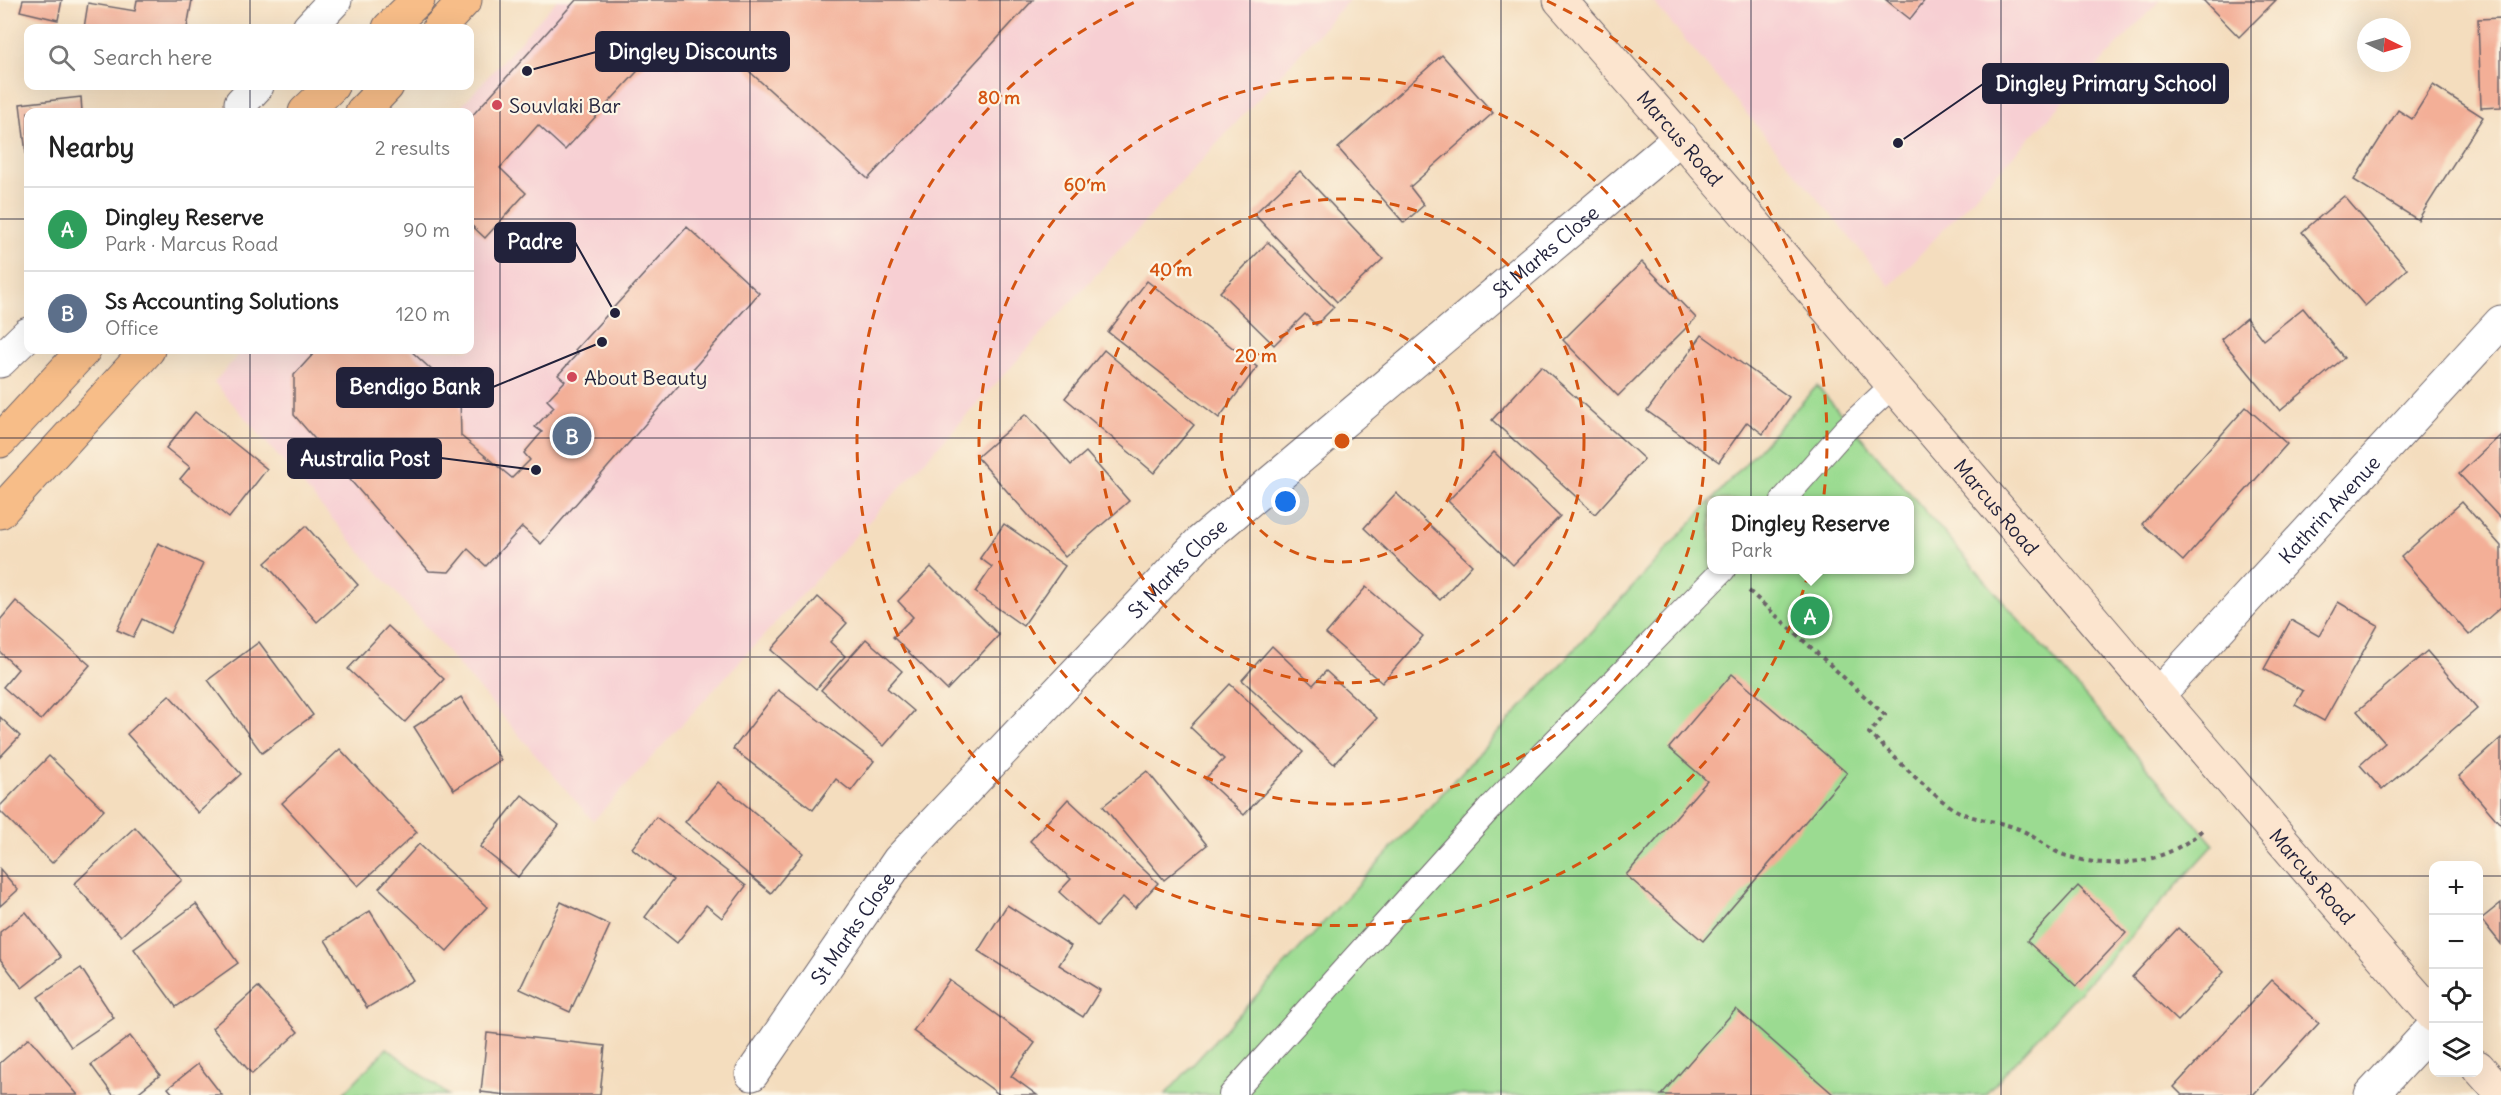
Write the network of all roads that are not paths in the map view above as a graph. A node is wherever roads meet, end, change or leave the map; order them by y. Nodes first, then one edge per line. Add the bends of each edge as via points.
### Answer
1 (335, 0) edge
2 (418, 0) edge
3 (465, 0) edge
4 (1560, 0) edge
5 (313, 24) edge
6 (393, 24) edge
7 (443, 24) edge
8 (328, 90) edge
9 (383, 90) edge
10 (310, 108) edge
11 (366, 108) edge
12 (1680, 137) junction
13 (2501, 322) edge
14 (24, 338) edge
15 (80, 354) edge
16 (144, 354) edge
17 (0, 361) edge
18 (1894, 384) junction
19 (0, 441) edge
20 (1787, 496) edge
21 (0, 512) edge
22 (1732, 577) edge
23 (2157, 696) junction
24 (2429, 1011) edge
25 (2429, 1031) edge
26 (752, 1074) dead end
27 (2483, 1074) edge
28 (2501, 1094) edge
29 (1231, 1095) edge
30 (2371, 1095) edge

1 - 5 street
2 - 6 main road
3 - 7 main road
4 - 12 main road, Marcus Road
8 - 10 main road
9 - 11 main road
12 - 18 main road, Marcus Road
12 - 26 street, St Marks Close via 1200,542 898,860
13 - 23 street, Kathrin Avenue
14 - 17 street
15 - 19 main road
16 - 21 main road
18 - 20 lane via 1845,429
18 - 23 main road, Marcus Road
22 - 29 lane via 1490,809
23 - 24 main road, Marcus Road
25 - 30 street
27 - 28 main road

